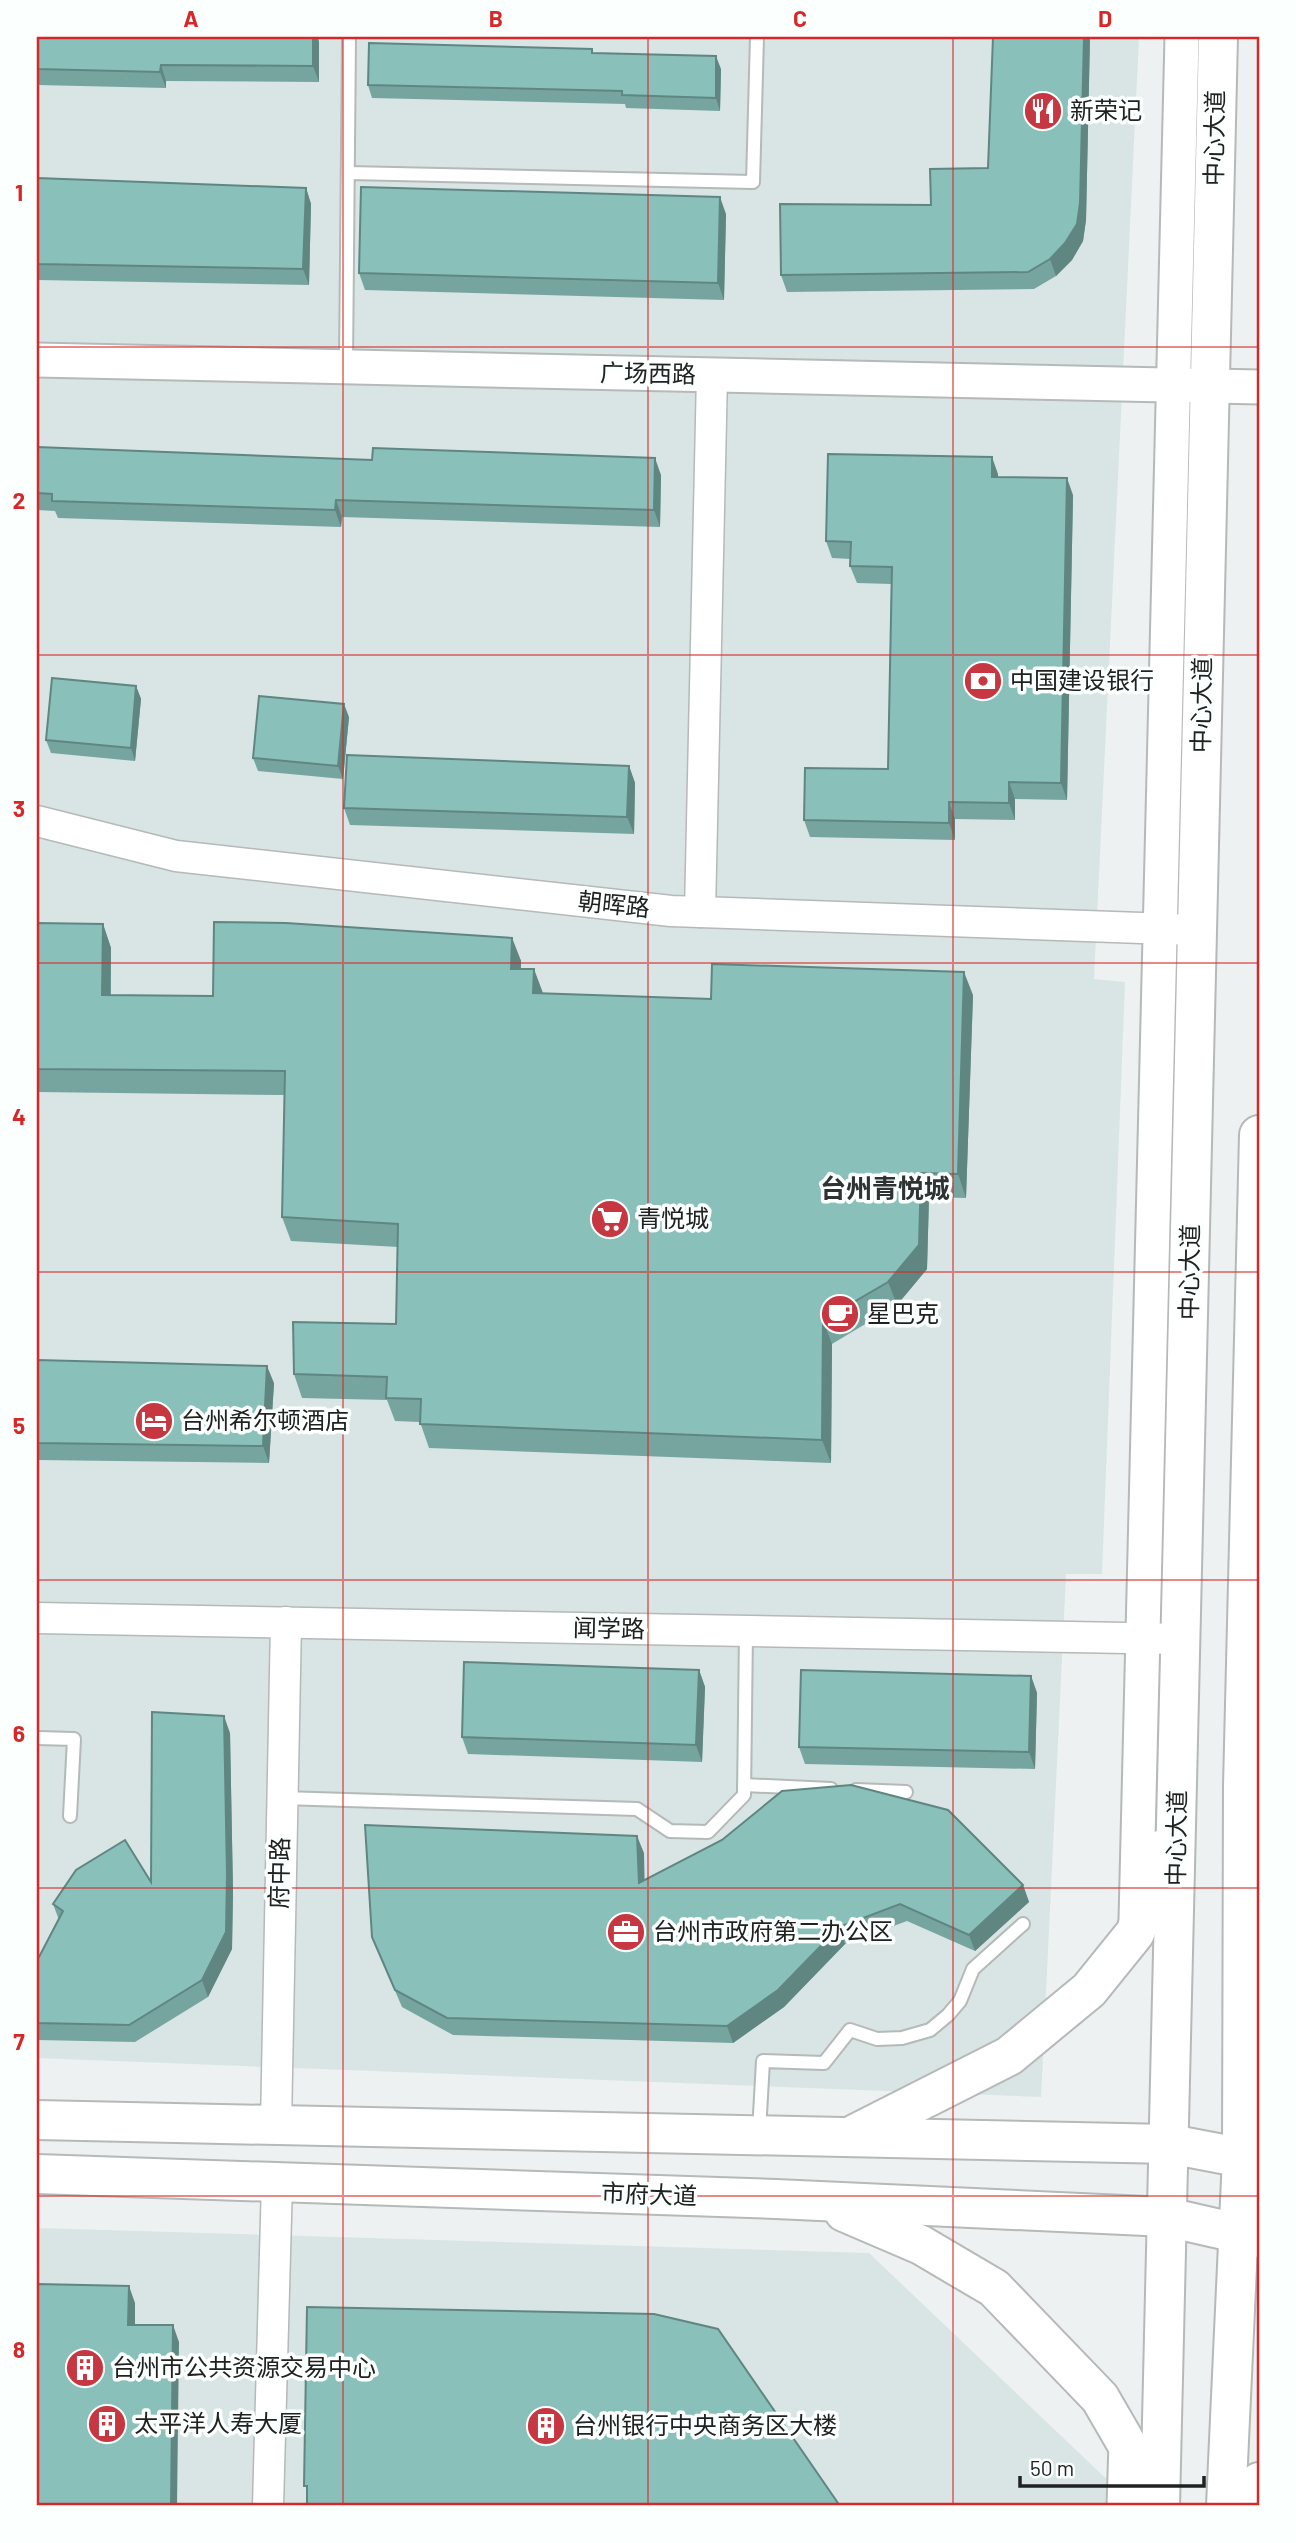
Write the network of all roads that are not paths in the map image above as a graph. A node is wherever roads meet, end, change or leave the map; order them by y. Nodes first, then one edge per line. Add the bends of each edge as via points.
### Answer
1 (349, 37) edge
2 (757, 37) edge
3 (1182, 37) edge
4 (1218, 37) edge
5 (348, 173) junction
6 (37, 360) edge
7 (346, 367) junction
8 (712, 375) junction
9 (1191, 385) junction
10 (1259, 387) edge
11 (37, 821) edge
12 (700, 912) junction
13 (1178, 929) junction
14 (1259, 1135) edge
15 (1257, 1275) edge
16 (37, 1618) edge
17 (286, 1622) junction
18 (746, 1632) junction
19 (1143, 1639) junction
20 (1181, 1639) junction
21 (37, 1738) edge
22 (744, 1785) junction
23 (1243, 1786) junction
24 (1178, 1791) junction
25 (906, 1792) dead end
26 (281, 1798) junction
27 (70, 1816) dead end
28 (1259, 1826) edge
29 (1023, 1924) dead end
30 (1135, 1933) junction
31 (37, 2120) edge
32 (276, 2124) junction
33 (759, 2136) junction
34 (849, 2137) junction
35 (1170, 2144) junction
36 (1251, 2159) edge
37 (37, 2174) edge
38 (277, 2182) junction
39 (822, 2203) junction
40 (1167, 2217) junction
41 (1249, 2236) edge
42 (1126, 2443) junction
43 (1259, 2482) edge
44 (268, 2506) edge
45 (1124, 2506) edge
46 (1153, 2506) edge
47 (1160, 2506) edge
48 (1226, 2506) edge
49 (1248, 2506) edge

1 - 5 lane
2 - 5 lane via 753,182
3 - 9 main road
4 - 9 main road, 中心大道
5 - 7 lane
6 - 7 main road, 广场西路
7 - 8 main road, 广场西路
8 - 9 main road, 广场西路
8 - 12 street
9 - 10 main road, 广场西路
9 - 13 main road, 中心大道
11 - 12 street, 朝晖路 via 176,856
12 - 13 street, 朝晖路
13 - 19 main road
13 - 20 main road, 中心大道
14 - 15 main road
15 - 23 main road
16 - 17 street, 闻学路
17 - 18 street, 闻学路
17 - 26 street, 府中路
18 - 19 street, 闻学路
18 - 22 lane
19 - 20 street, 闻学路
19 - 30 main road
20 - 24 main road, 中心大道
21 - 27 lane via 74,1739
22 - 25 lane
22 - 26 lane via 744,1796 708,1832 670,1831 637,1809
23 - 28 main road
23 - 36 main road
24 - 30 main road via 1161,1866
24 - 35 main road, 中心大道
26 - 32 street, 府中路
29 - 33 lane via 972,1969 960,2001 930,2029 902,2038 877,2039 850,2030 824,2063 763,2061
30 - 34 main road via 1089,1990 1009,2056
31 - 32 main road
32 - 33 main road
33 - 34 main road
34 - 35 main road
35 - 36 main road
35 - 40 main road, 中心大道
36 - 41 main road
37 - 38 main road, 市府大道
38 - 39 main road, 市府大道
38 - 44 street
39 - 40 main road, 市府大道
39 - 42 main road via 921,2245 994,2288 1100,2398
40 - 41 main road, 市府大道
40 - 47 main road, 中心大道
41 - 48 main road
42 - 45 main road
42 - 46 main road
43 - 49 main road

